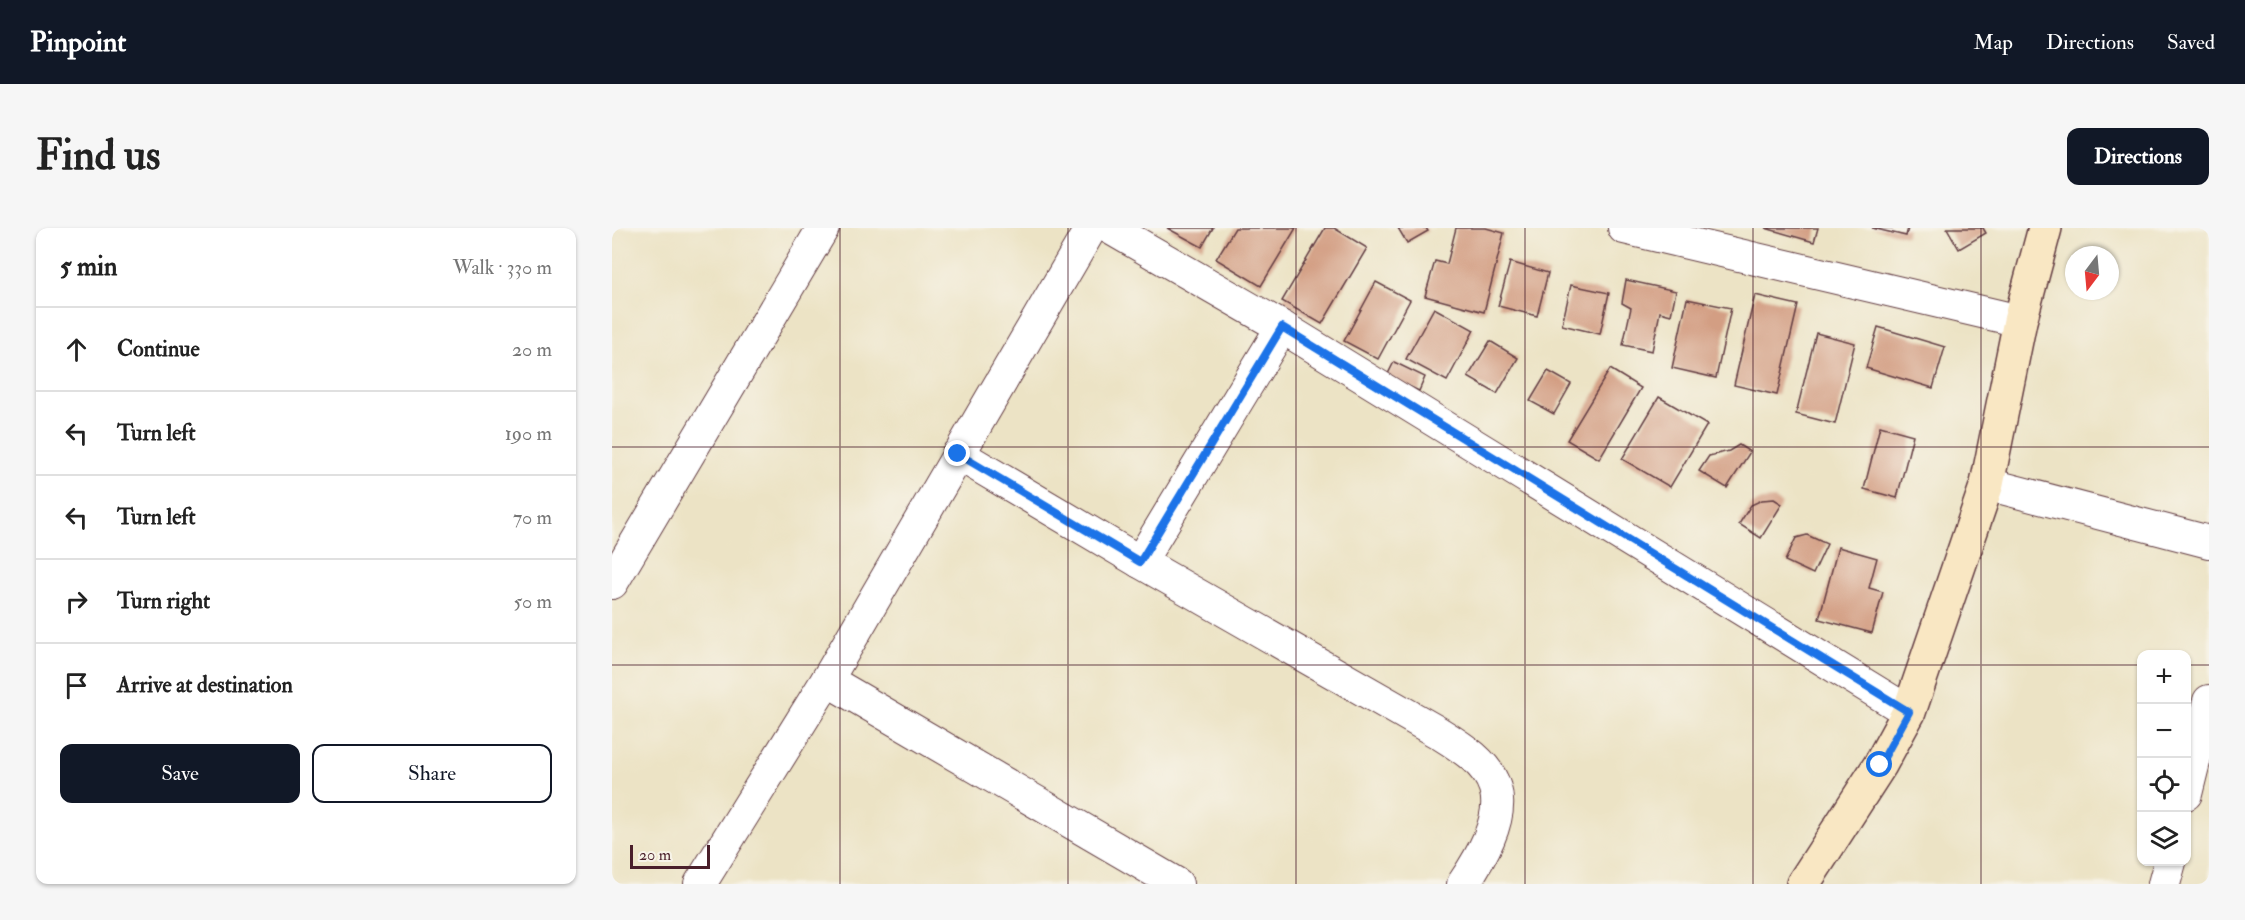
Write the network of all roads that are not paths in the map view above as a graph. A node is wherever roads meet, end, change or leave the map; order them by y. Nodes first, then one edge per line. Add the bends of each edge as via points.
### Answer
1 (823, 228) edge
2 (1092, 228) edge
3 (1110, 228) edge
4 (1624, 228) edge
5 (2045, 228) edge
6 (2019, 321) junction
7 (1282, 327) junction
8 (958, 454) junction
9 (1987, 483) junction
10 (2209, 542) edge
11 (1140, 562) junction
12 (612, 583) edge
13 (826, 680) junction
14 (2209, 701) edge
15 (1909, 712) junction
16 (2191, 777) edge
17 (2169, 866) edge
18 (700, 884) edge
19 (1177, 884) edge
20 (1463, 884) edge
21 (1803, 884) edge
22 (2164, 884) edge

1 - 12 street
2 - 8 street
3 - 7 street
4 - 6 street
5 - 6 street
6 - 9 street
7 - 11 street
7 - 15 street
8 - 11 street
8 - 13 street
9 - 10 street
9 - 15 street
11 - 20 street via 1466,750 1496,788 1497,808 1490,838
13 - 18 street
13 - 19 street
14 - 16 street
15 - 21 street via 1880,765
17 - 22 street

